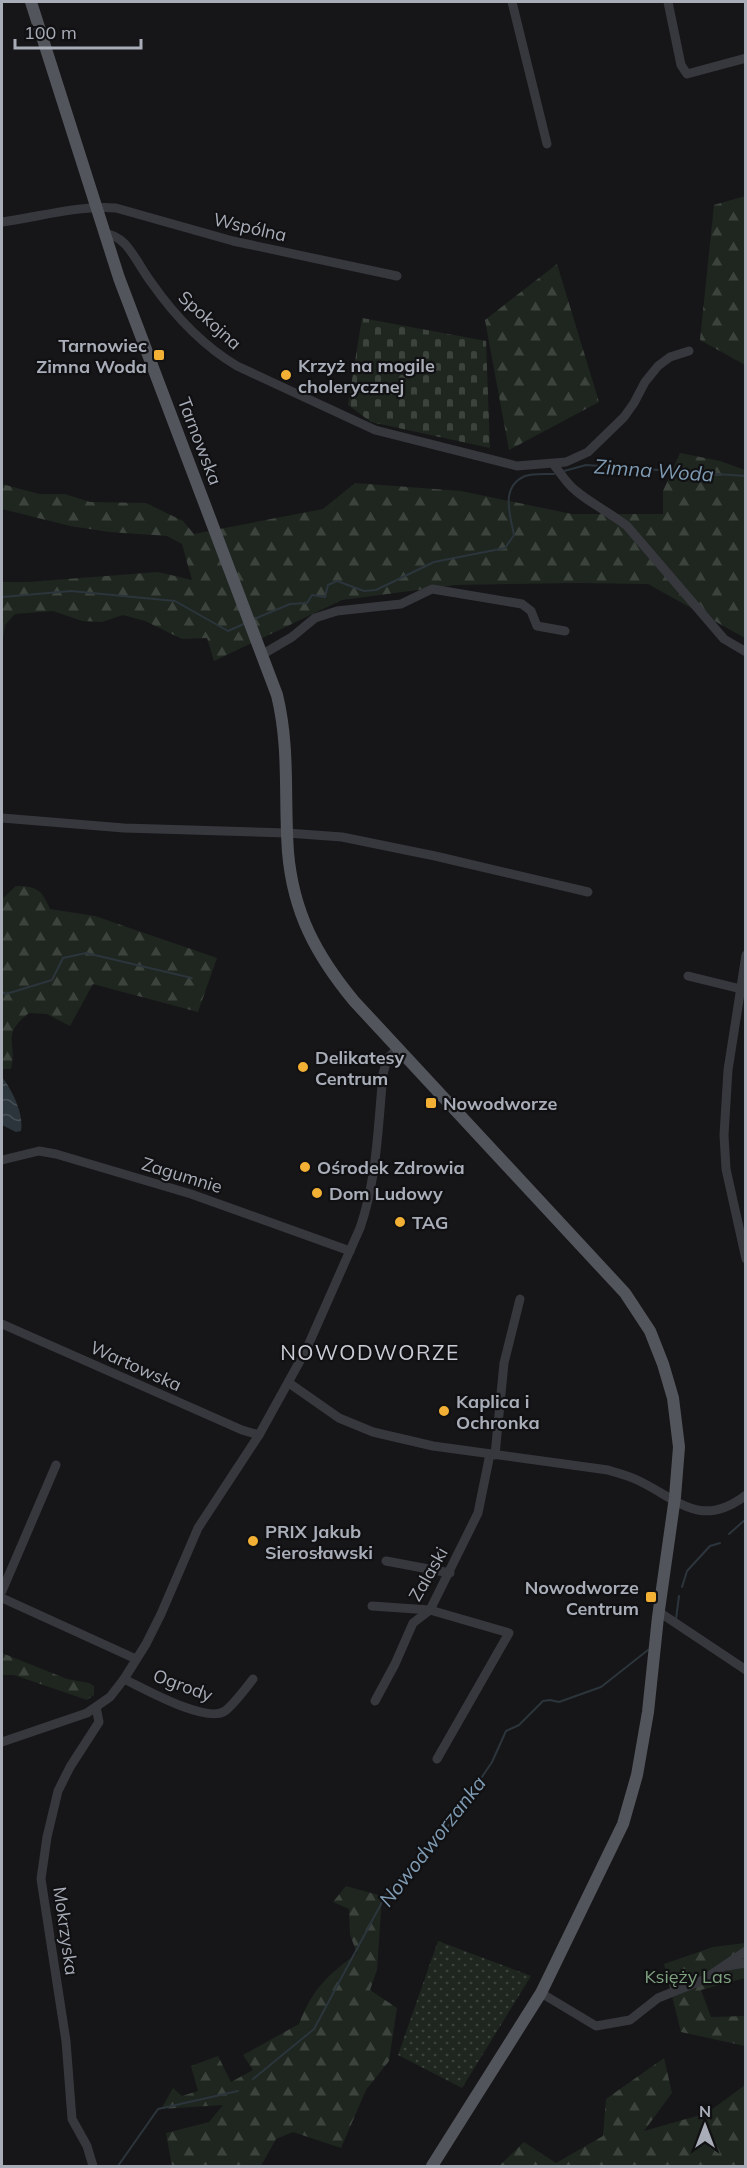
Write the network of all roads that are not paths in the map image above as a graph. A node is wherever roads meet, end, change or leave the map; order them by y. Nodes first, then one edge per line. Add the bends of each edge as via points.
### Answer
1 (31, 2) edge
2 (512, 2) edge
3 (668, 2) edge
4 (746, 58) edge
5 (547, 144) dead end
6 (96, 206) junction
7 (2, 222) edge
8 (105, 234) junction
9 (397, 276) dead end
10 (689, 351) dead end
11 (553, 464) junction
12 (565, 631) dead end
13 (746, 652) edge
14 (262, 654) junction
15 (2, 818) edge
16 (288, 833) junction
17 (588, 892) dead end
18 (746, 955) edge
19 (688, 976) dead end
20 (741, 989) junction
21 (397, 1049) junction
22 (2, 1160) edge
23 (350, 1251) junction
24 (746, 1259) edge
25 (520, 1299) dead end
26 (2, 1324) edge
27 (289, 1383) junction
28 (259, 1435) junction
29 (493, 1454) junction
30 (56, 1465) dead end
31 (746, 1495) edge
32 (674, 1502) junction
33 (386, 1561) dead end
34 (450, 1573) junction
35 (2, 1591) edge
36 (2, 1598) edge
37 (372, 1606) dead end
38 (430, 1610) junction
39 (659, 1612) junction
40 (136, 1659) junction
41 (746, 1670) edge
42 (124, 1679) junction
43 (253, 1679) dead end
44 (375, 1701) dead end
45 (96, 1707) junction
46 (2, 1742) edge
47 (437, 1760) dead end
48 (746, 1951) edge
49 (746, 1963) edge
50 (724, 1966) junction
51 (542, 1993) junction
52 (93, 2166) edge
53 (432, 2166) edge

1 - 6 main road, Tarnowska
2 - 5 street
3 - 4 street via 681,65 687,74
6 - 7 street
6 - 8 main road, Tarnowska
6 - 9 street, Wspólna via 116,208 233,241
8 - 11 street, Spokojna via 126,245 172,310 229,361 375,430 517,466
8 - 14 main road, Tarnowska
10 - 11 street, Spokojna via 658,366 624,417 599,443 577,458
11 - 13 street via 567,484 627,526 724,639
12 - 14 street via 537,626 531,611 522,603 432,590 401,603 337,611 315,618
14 - 16 main road, Tarnowska via 284,728
15 - 16 street via 124,828
16 - 17 street via 342,837
16 - 21 main road, Tarnowska via 291,877 309,934 337,981
18 - 20 street
19 - 20 street
20 - 24 street via 728,1070 724,1154
21 - 23 street via 387,1059 383,1074 374,1175 367,1208
21 - 32 main road, Tarnowska via 611,1277 650,1331 669,1382 677,1422 679,1454
22 - 23 street, Zagumnie via 39,1151 56,1154 191,1194
23 - 27 street
25 - 29 street, Zalaski via 504,1363
26 - 28 street, Wartowska via 242,1431
27 - 28 street
27 - 29 street via 356,1427 434,1446
28 - 40 street via 198,1528 161,1614
29 - 32 street via 608,1470 634,1479
29 - 34 street, Zalaski via 478,1513
30 - 35 street
31 - 32 street via 732,1506 719,1509 689,1509
32 - 39 main road, Tarnowska
33 - 34 street
34 - 38 street, Zalaski
36 - 40 street
37 - 38 street
38 - 44 street, Zalaski via 413,1623
38 - 47 street via 509,1633
39 - 41 street
39 - 51 main road, Tarnowska via 648,1712 631,1800
40 - 42 street
42 - 43 street, Ogrody via 173,1702 212,1714 225,1711
42 - 45 street
45 - 46 street
45 - 52 street, Mokrzyska via 99,1722 58,1791 41,1879 66,2041 72,2119
48 - 50 street
49 - 50 street
50 - 51 street via 703,1980 658,1998 630,2020 596,2026
51 - 53 main road, Tarnowska

